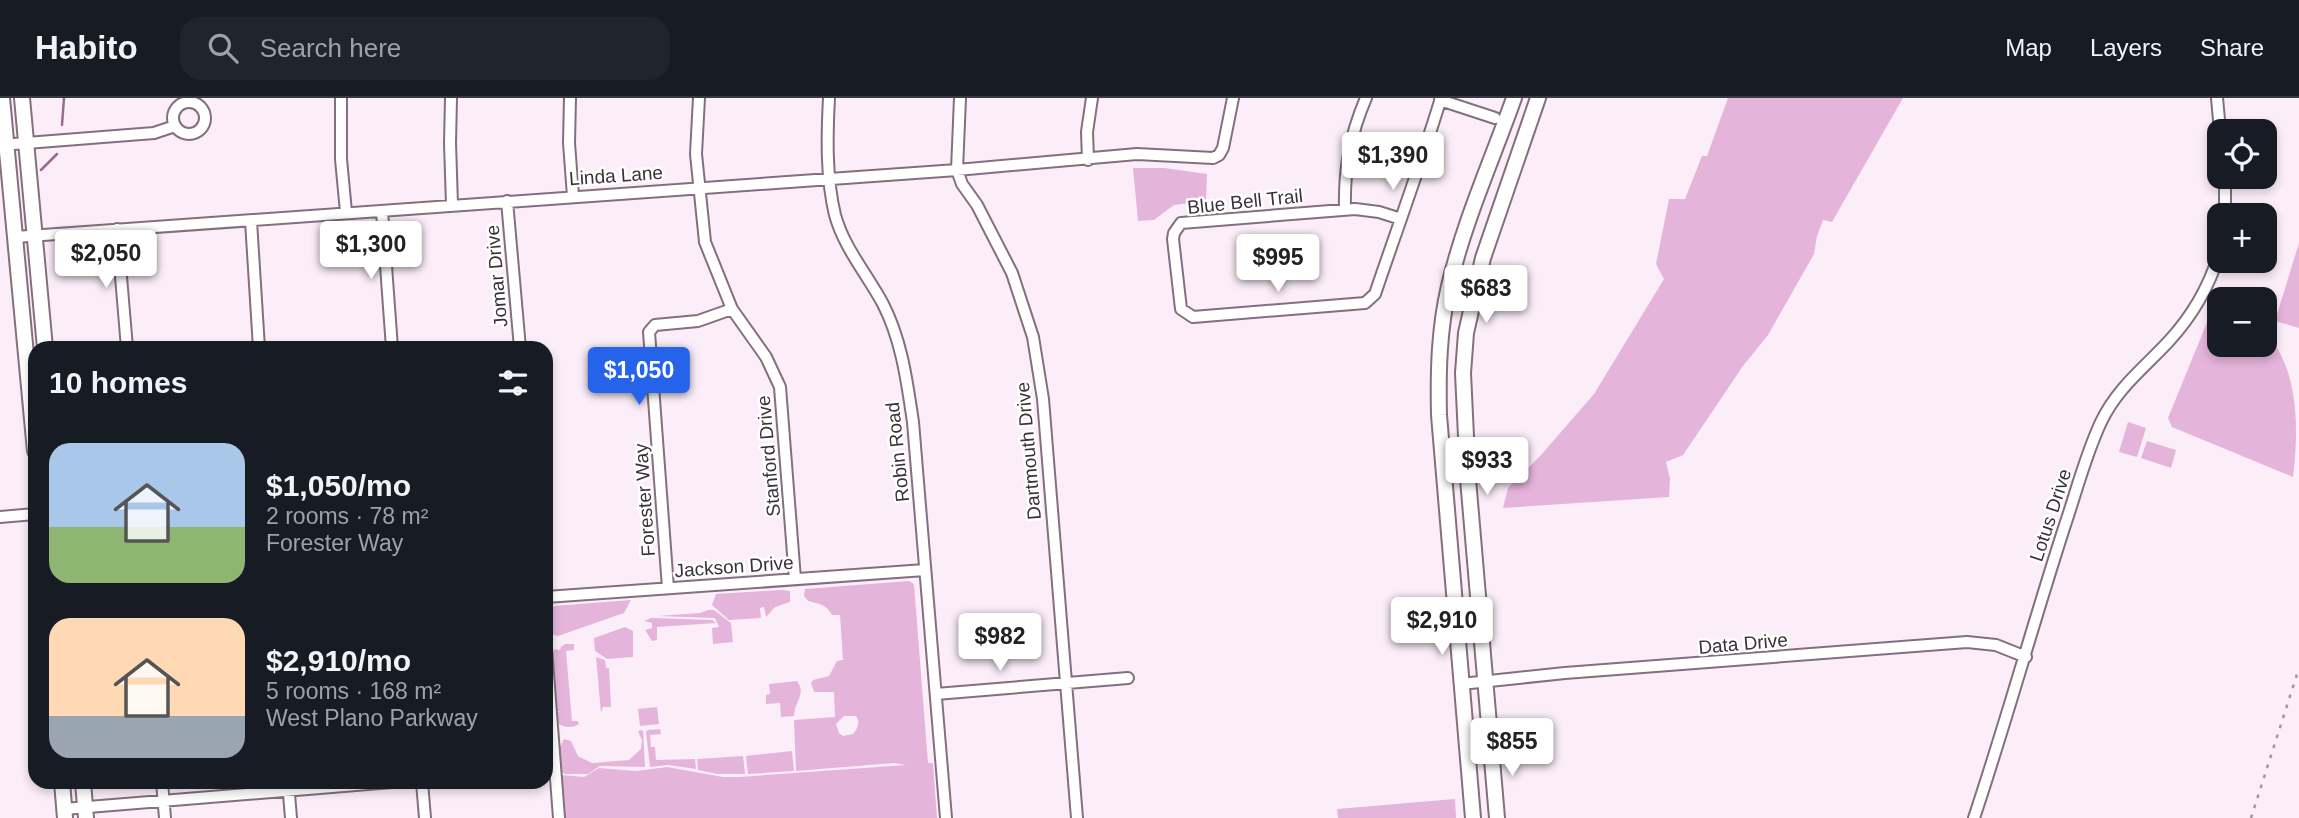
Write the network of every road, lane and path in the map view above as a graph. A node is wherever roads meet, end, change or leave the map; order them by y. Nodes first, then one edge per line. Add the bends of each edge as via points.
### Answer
1 (2, 98) edge
2 (22, 98) edge
3 (341, 98) edge
4 (451, 98) edge
5 (570, 98) edge
6 (699, 98) edge
7 (829, 98) edge
8 (960, 98) edge
9 (1092, 98) edge
10 (1233, 98) edge
11 (1366, 98) edge
12 (1514, 98) edge
13 (1538, 98) edge
14 (2217, 98) edge
15 (1440, 99) edge
16 (1495, 118) dead end
17 (2219, 119) edge
18 (175, 126) dead end
19 (26, 143) junction
20 (3, 145) edge
21 (1088, 160) junction
22 (957, 170) junction
23 (830, 179) junction
24 (699, 188) junction
25 (573, 196) junction
26 (507, 201) junction
27 (452, 205) junction
28 (1345, 209) junction
29 (382, 211) junction
30 (346, 212) junction
31 (1401, 219) junction
32 (251, 221) junction
33 (117, 229) junction
34 (35, 235) junction
35 (15, 236) junction
36 (2213, 273) edge
37 (732, 309) junction
38 (44, 341) edge
39 (126, 341) edge
40 (259, 341) edge
41 (391, 341) edge
42 (519, 341) edge
43 (28, 376) edge
44 (28, 515) edge
45 (0, 517) edge
46 (925, 570) junction
47 (795, 579) junction
48 (668, 587) junction
49 (553, 596) edge
50 (2026, 657) junction
51 (1128, 678) dead end
52 (1486, 682) junction
53 (1066, 684) junction
54 (1461, 684) junction
55 (936, 694) junction
56 (553, 785) edge
57 (63, 789) edge
58 (83, 789) edge
59 (163, 789) edge
60 (271, 789) edge
61 (288, 789) edge
62 (423, 789) edge
63 (164, 802) junction
64 (85, 813) edge
65 (65, 814) edge
66 (165, 818) edge
67 (291, 818) edge
68 (425, 818) edge
69 (559, 818) edge
70 (946, 818) edge
71 (1077, 818) edge
72 (1473, 818) edge
73 (1497, 818) edge
74 (1974, 818) edge

1 - 20 main road
2 - 19 main road
3 - 30 street
4 - 27 street
5 - 25 street
6 - 24 street, Stanford Drive
7 - 23 street, Robin Road
8 - 22 street
9 - 21 street
10 - 21 street, Linda Lane via 1223,148 1213,158 1137,155
11 - 28 street via 1347,156
12 - 54 main road via 1457,259 1440,344 1438,415
13 - 52 main road via 1483,258 1465,346 1464,418
14 - 17 street
15 - 16 street
15 - 31 street
18 - 19 street via 154,133
19 - 20 street
19 - 34 main road
20 - 35 main road
21 - 22 street, Linda Lane
22 - 23 street, Linda Lane
22 - 53 street, Dartmouth Drive via 1012,273 1033,337 1043,399
23 - 24 street, Linda Lane
23 - 46 street, Robin Road via 841,233 883,305 900,345 913,422
24 - 25 street, Linda Lane
24 - 37 street, Stanford Drive via 705,242
25 - 26 street, Linda Lane
26 - 27 street, Linda Lane
26 - 42 street, Jomar Drive
27 - 29 street, Linda Lane
28 - 31 street, Blue Bell Trail via 1367,209
28 - 31 street, Blue Bell Trail via 1186,222 1176,228 1173,239 1179,305 1193,317 1364,303 1372,299
29 - 30 street, Linda Lane
29 - 41 street
30 - 32 street, Linda Lane
32 - 33 street, Linda Lane
32 - 40 street
33 - 34 street, Linda Lane
33 - 39 street
34 - 35 street, Linda Lane
34 - 38 main road
35 - 43 main road
36 - 50 street, Lotus Drive via 2201,299 2168,342 2130,379 2102,419 2049,573
37 - 47 street, Stanford Drive via 766,357 780,387
37 - 48 street, Forester Way via 698,321 655,325 649,332
44 - 45 street
46 - 47 street, Jackson Drive
46 - 55 street, Robin Road
47 - 48 street, Jackson Drive
48 - 49 street, Jackson Drive
50 - 52 street, Data Drive via 1996,645 1967,642
50 - 74 street, Lotus Drive
51 - 53 street
52 - 54 street, Data Drive
52 - 73 main road
53 - 55 street
53 - 71 street, Dartmouth Drive
54 - 72 main road
55 - 70 street, Robin Road
56 - 69 street
57 - 65 main road
58 - 64 main road
59 - 63 street
60 - 63 street
61 - 67 street
62 - 68 street
63 - 64 street
63 - 66 street
64 - 65 street

